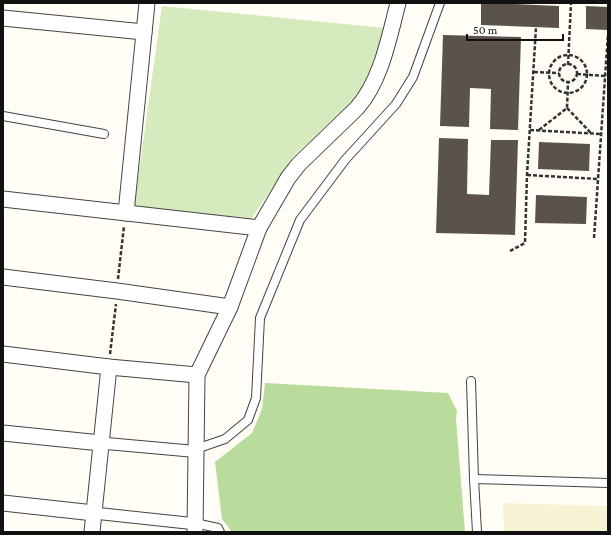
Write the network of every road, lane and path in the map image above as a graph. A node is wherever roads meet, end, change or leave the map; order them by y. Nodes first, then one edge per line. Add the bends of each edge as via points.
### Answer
1 (147, 3) edge
2 (398, 3) edge
3 (440, 3) edge
4 (571, 3) edge
5 (3, 18) edge
6 (536, 27) dead end
7 (144, 32) junction
8 (608, 34) edge
9 (568, 55) junction
10 (568, 65) junction
11 (534, 72) junction
12 (548, 73) junction
13 (558, 73) junction
14 (577, 74) junction
15 (587, 75) junction
16 (605, 76) junction
17 (568, 82) junction
18 (568, 93) junction
19 (567, 108) junction
20 (3, 116) edge
21 (530, 130) junction
22 (539, 130) junction
23 (591, 133) junction
24 (104, 134) dead end
25 (601, 134) junction
26 (527, 176) junction
27 (598, 179) junction
28 (3, 199) edge
29 (126, 213) junction
30 (259, 228) junction
31 (594, 238) dead end
32 (510, 251) dead end
33 (3, 277) edge
34 (230, 307) junction
35 (3, 354) edge
36 (109, 367) junction
37 (197, 375) junction
38 (472, 381) dead end
39 (3, 433) edge
40 (101, 442) junction
41 (193, 450) junction
42 (474, 479) junction
43 (608, 483) edge
44 (3, 503) edge
45 (94, 513) junction
46 (192, 526) edge
47 (92, 532) edge
48 (220, 532) edge
49 (477, 532) edge

1 - 7 street
2 - 30 street via 388,43 365,100 299,164
3 - 41 lane via 413,77 396,104 345,160 300,220 260,318 256,398 248,420 226,439
4 - 9 path
5 - 7 street
6 - 11 path
7 - 29 street
8 - 16 path
9 - 10 path
9 - 12 path via 556,60
9 - 15 path via 583,62
10 - 13 path via 562,66
10 - 14 path via 574,67
11 - 12 path
11 - 21 path
12 - 13 path
12 - 18 path via 553,86
13 - 17 path via 561,80
14 - 15 path
14 - 17 path via 573,81
15 - 16 path
15 - 18 path via 580,89
16 - 25 path
17 - 18 path
18 - 19 path
19 - 22 path
19 - 23 path
20 - 24 lane
21 - 22 path
21 - 26 path
22 - 23 path
23 - 25 path
25 - 27 path
26 - 27 path
26 - 32 path via 525,243
27 - 31 path
28 - 29 street
29 - 30 street
30 - 34 street
33 - 34 street
34 - 37 street
35 - 36 street
36 - 37 street
36 - 40 street
37 - 41 street
38 - 42 lane
39 - 40 street
40 - 41 street
40 - 45 street
41 - 46 street
42 - 43 lane
42 - 49 lane
44 - 45 street
45 - 46 street
45 - 47 street
46 - 48 lane via 218,528

